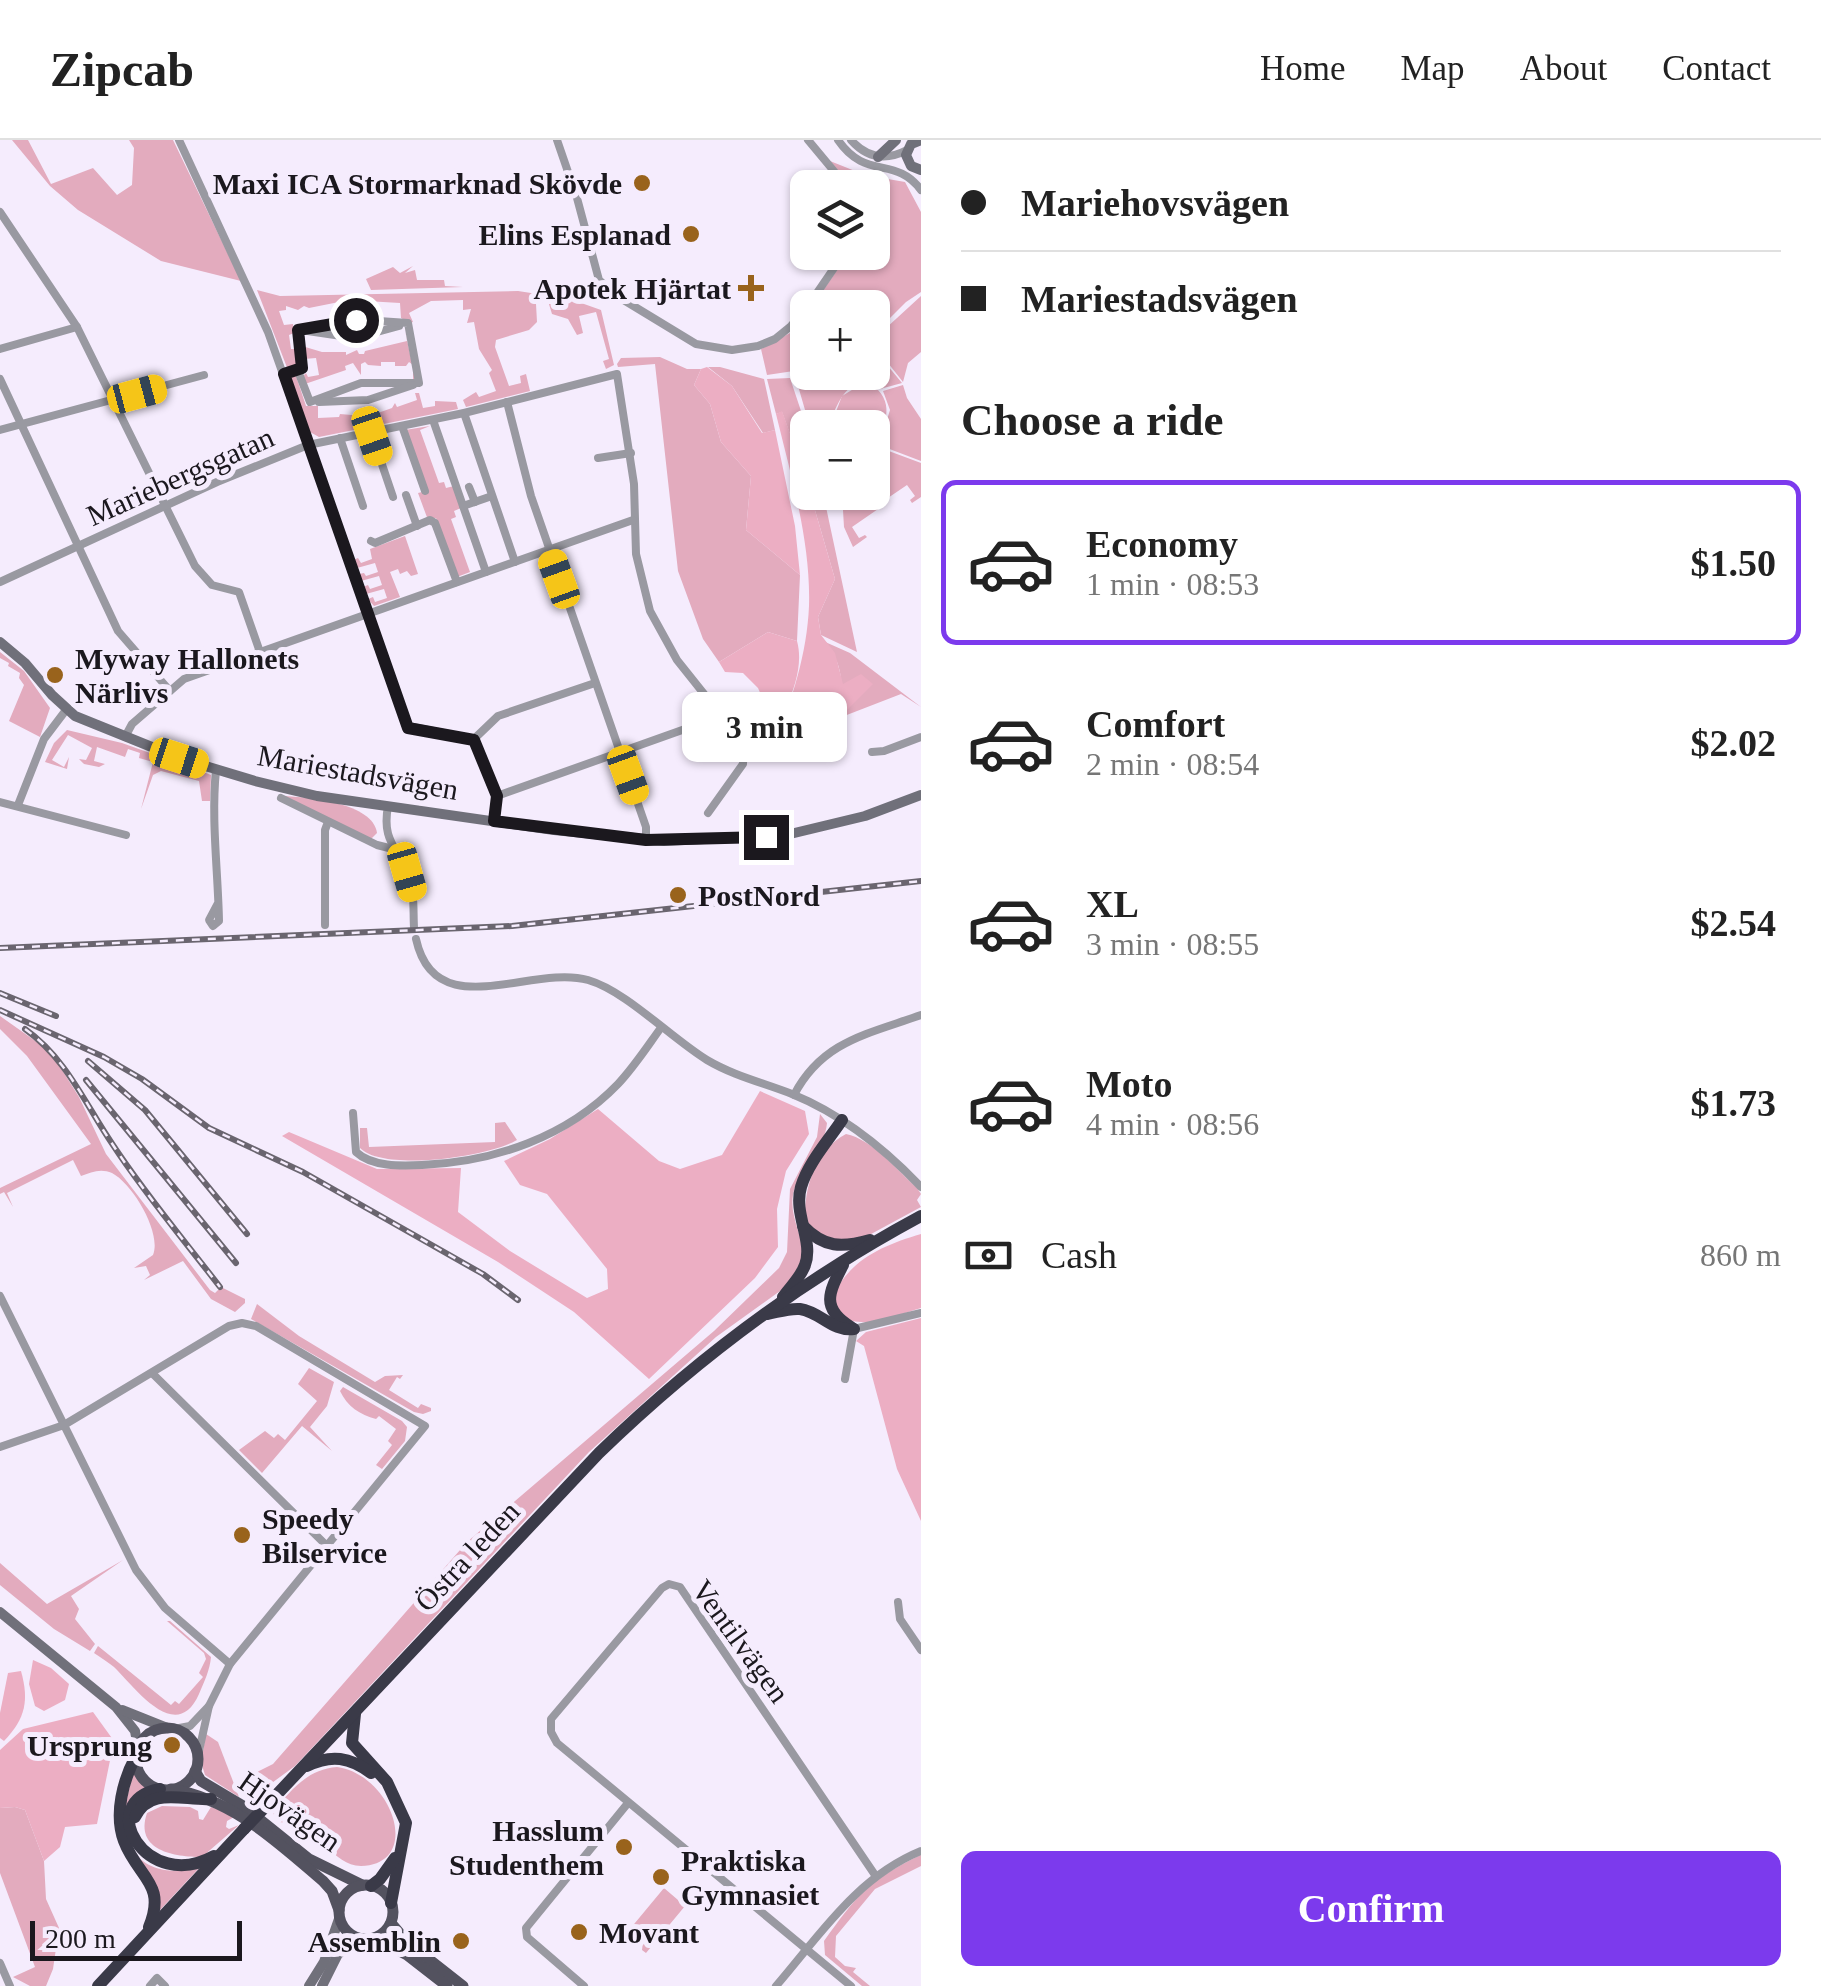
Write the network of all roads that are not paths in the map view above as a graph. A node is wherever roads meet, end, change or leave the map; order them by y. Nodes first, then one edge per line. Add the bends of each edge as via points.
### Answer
1 (179, 140) edge
2 (557, 140) edge
3 (808, 140) edge
4 (838, 140) edge
5 (852, 140) edge
6 (896, 140) edge
7 (921, 140) edge
8 (907, 146) edge
9 (878, 157) junction
10 (833, 170) edge
11 (915, 170) edge
12 (921, 190) edge
13 (0, 212) edge
14 (833, 270) edge
15 (356, 320) junction
16 (377, 321) junction
17 (330, 323) junction
18 (408, 323) junction
19 (77, 328) junction
20 (298, 330) junction
21 (380, 331) junction
22 (329, 336) junction
23 (355, 338) junction
24 (0, 349) edge
25 (298, 371) junction
26 (284, 374) junction
27 (204, 375) dead end
28 (0, 379) edge
29 (420, 383) junction
30 (112, 400) junction
31 (310, 402) junction
32 (507, 402) junction
33 (464, 413) junction
34 (432, 420) junction
35 (22, 424) junction
36 (402, 426) junction
37 (0, 430) edge
38 (371, 432) junction
39 (340, 438) junction
40 (308, 444) junction
41 (631, 453) junction
42 (598, 458) dead end
43 (470, 487) dead end
44 (424, 491) dead end
45 (406, 495) dead end
46 (492, 496) junction
47 (393, 497) dead end
48 (475, 502) junction
49 (164, 506) junction
50 (363, 506) dead end
51 (463, 506) junction
52 (633, 520) junction
53 (417, 526) junction
54 (371, 540) dead end
55 (76, 545) junction
56 (549, 550) junction
57 (515, 562) junction
58 (486, 572) junction
59 (0, 582) edge
60 (457, 582) junction
61 (368, 614) junction
62 (0, 642) edge
63 (260, 652) junction
64 (596, 682) junction
65 (170, 691) junction
66 (712, 705) junction
67 (66, 710) junction
68 (125, 736) junction
69 (921, 737) edge
70 (474, 740) junction
71 (620, 752) junction
72 (872, 752) dead end
73 (216, 770) junction
74 (628, 775) dead end
75 (921, 795) edge
76 (497, 796) junction
77 (282, 798) dead end
78 (0, 802) edge
79 (18, 804) junction
80 (388, 806) junction
81 (708, 813) dead end
82 (494, 821) junction
83 (328, 822) junction
84 (126, 835) dead end
85 (646, 840) junction
86 (393, 849) junction
87 (218, 903) dead end
88 (325, 925) dead end
89 (414, 928) dead end
90 (416, 940) dead end
91 (921, 1014) edge
92 (660, 1028) junction
93 (794, 1095) junction
94 (352, 1114) dead end
95 (842, 1120) junction
96 (921, 1187) edge
97 (921, 1216) edge
98 (801, 1224) junction
99 (882, 1237) junction
100 (846, 1260) junction
101 (0, 1296) edge
102 (779, 1303) junction
103 (921, 1313) edge
104 (761, 1316) junction
105 (854, 1329) junction
106 (152, 1372) junction
107 (846, 1379) dead end
108 (64, 1425) junction
109 (0, 1447) edge
110 (328, 1547) junction
111 (898, 1602) dead end
112 (0, 1612) edge
113 (921, 1650) edge
114 (230, 1664) junction
115 (209, 1706) junction
116 (116, 1707) junction
117 (356, 1711) junction
118 (171, 1729) junction
119 (137, 1751) junction
120 (196, 1765) junction
121 (300, 1770) junction
122 (166, 1789) junction
123 (211, 1799) junction
124 (628, 1803) junction
125 (131, 1828) junction
126 (225, 1850) junction
127 (921, 1851) edge
128 (875, 1875) junction
129 (366, 1886) junction
130 (391, 1903) junction
131 (339, 1914) junction
132 (391, 1923) junction
133 (146, 1934) junction
134 (360, 1938) junction
135 (374, 1938) junction
136 (807, 1949) junction
137 (0, 1963) edge
138 (9, 1984) edge
139 (20, 1986) edge
140 (98, 1986) edge
141 (150, 1986) edge
142 (165, 1986) edge
143 (309, 1986) edge
144 (322, 1986) edge
145 (447, 1986) edge
146 (463, 1986) edge
147 (584, 1986) edge
148 (776, 1986) edge
149 (851, 1986) edge

1 - 26 street
2 - 14 street via 598,280 696,344 732,350 775,339
3 - 10 street
4 - 11 street via 861,163
5 - 9 street
6 - 9 street
7 - 8 street
8 - 9 street
8 - 11 street
11 - 12 street
13 - 19 street
15 - 16 street
15 - 17 street
15 - 23 street
16 - 18 street
16 - 21 street
17 - 20 street
17 - 22 street
18 - 21 street
18 - 29 street
19 - 24 street
19 - 30 street
20 - 22 street
20 - 25 street
21 - 23 street
22 - 23 street
25 - 26 street
25 - 31 street
26 - 40 street
27 - 30 street
28 - 35 street
29 - 31 street via 368,400
29 - 31 street via 361,384
30 - 35 street
30 - 49 street
32 - 33 street, Mariebergsgatan
32 - 41 street, Mariebergsgatan via 617,374
32 - 56 street
33 - 34 street, Mariebergsgatan
33 - 46 street
34 - 36 street, Mariebergsgatan
34 - 51 street
35 - 37 street
35 - 55 street
36 - 38 street, Mariebergsgatan
36 - 44 street
38 - 39 street, Mariebergsgatan
38 - 47 street
39 - 40 street, Mariebergsgatan
39 - 50 street
40 - 49 street, Mariebergsgatan
40 - 61 street
41 - 42 street
41 - 52 street
43 - 48 street
45 - 53 street
46 - 48 street
46 - 57 street
48 - 51 street
49 - 55 street, Mariebergsgatan
49 - 63 street via 195,566 212,585 238,592
51 - 58 street
52 - 56 street
52 - 66 street via 650,610
53 - 54 street
53 - 60 street via 435,523
55 - 59 street, Mariebergsgatan
55 - 65 street via 118,630
56 - 57 street
56 - 64 street
57 - 58 street
58 - 60 street
60 - 61 street
61 - 63 street
61 - 70 street via 408,728
62 - 67 street, Mariestadsvägen
63 - 65 street
64 - 70 street via 498,716
64 - 71 street
65 - 68 street
66 - 71 street via 685,730
66 - 81 street via 746,753
67 - 68 street, Mariestadsvägen
67 - 79 street via 44,739
68 - 73 street, Mariestadsvägen
69 - 72 street
70 - 76 street
71 - 76 street
73 - 80 street, Mariestadsvägen via 287,790
73 - 87 street
74 - 85 street
75 - 85 street, Mariestadsvägen via 786,835
76 - 82 street
77 - 83 street
78 - 79 street
79 - 84 street
80 - 82 street, Mariestadsvägen
80 - 86 street via 386,836
82 - 85 street, Mariestadsvägen
83 - 86 street
83 - 88 street
86 - 89 street via 413,891
90 - 92 street via 423,962 448,984 588,980
91 - 93 street via 828,1051
92 - 93 street via 718,1066
92 - 94 street via 619,1083 592,1106 494,1156 455,1164 365,1160 356,1152
93 - 95 street
95 - 96 street
95 - 98 highway via 808,1171
97 - 99 highway, Östra leden
98 - 99 highway via 829,1245
98 - 102 highway via 805,1266
99 - 100 highway, Östra leden
100 - 102 highway, Östra leden
100 - 105 highway via 830,1299 834,1313
101 - 108 street
102 - 104 highway, Östra leden
103 - 105 street
104 - 105 highway via 801,1309 837,1328
104 - 117 highway, Östra leden via 688,1370 613,1440
105 - 107 street
106 - 108 street
106 - 110 street
106 - 110 street via 242,1323 425,1426
108 - 109 street
108 - 114 street via 152,1594
110 - 114 street
111 - 113 street via 900,1619
112 - 116 street
114 - 115 street
115 - 118 street via 190,1726
115 - 120 street
116 - 118 street
116 - 119 street via 135,1731
117 - 121 highway, Östra leden
117 - 130 highway via 352,1743 388,1782 406,1823
118 - 119 main road via 150,1733
118 - 120 main road via 191,1740
119 - 122 main road via 144,1779
119 - 133 highway via 119,1819 156,1900
120 - 122 main road via 184,1784
120 - 129 main road, Hjovägen via 202,1781 309,1858
121 - 126 highway, Östra leden, bridge
121 - 129 highway via 345,1759 376,1777 392,1798 398,1848 388,1869
122 - 123 main road, Hjovägen
122 - 125 highway via 133,1802
123 - 125 highway via 147,1801
123 - 131 main road, Hjovägen via 240,1813 314,1874 332,1891
124 - 128 street, Ventilvägen via 557,1743 551,1719 662,1588 674,1584 686,1592
124 - 136 street
124 - 147 street via 524,1933
125 - 126 highway via 142,1851 172,1866 193,1865
126 - 133 highway, Östra leden
127 - 128 street
128 - 136 street
129 - 130 main road
129 - 131 main road via 344,1896
130 - 132 main road
131 - 134 main road via 347,1932
131 - 143 street
132 - 135 main road
132 - 146 main road
133 - 140 highway, Östra leden
134 - 135 main road
134 - 144 street via 334,1958
135 - 145 main road
136 - 148 street
136 - 149 street
137 - 138 street
138 - 139 street
141 - 142 street via 157,1978

